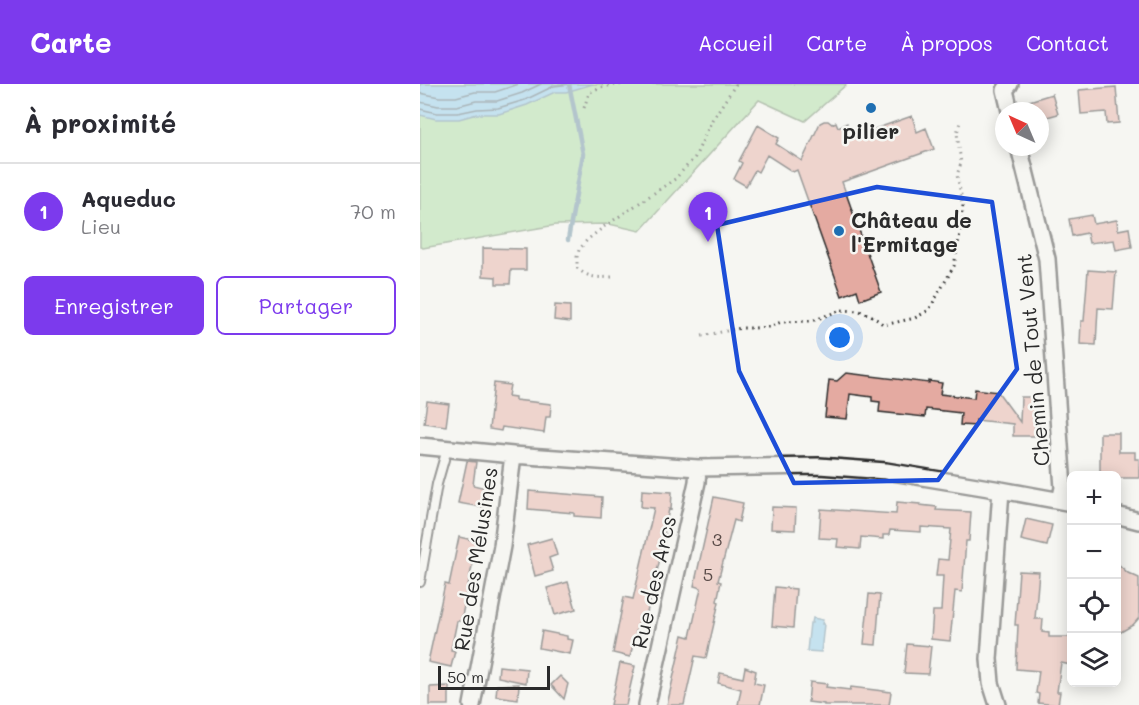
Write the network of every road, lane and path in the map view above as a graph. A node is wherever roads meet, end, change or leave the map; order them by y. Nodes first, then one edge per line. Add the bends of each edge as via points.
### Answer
1 (625, 84) edge
2 (736, 84) edge
3 (1010, 84) edge
4 (1008, 102) edge
5 (584, 108) dead end
6 (960, 122) dead end
7 (1021, 156) edge
8 (612, 277) dead end
9 (702, 336) dead end
10 (420, 446) edge
11 (447, 449) junction
12 (513, 455) junction
13 (698, 468) junction
14 (1001, 490) junction
15 (1066, 502) edge
16 (1121, 516) edge
17 (1139, 521) edge
18 (420, 582) edge
19 (472, 705) edge
20 (647, 705) edge
21 (998, 705) edge

1 - 5 path via 600,87 589,93
2 - 8 path via 712,120 695,157 675,179 604,226 579,250 577,268 583,273 594,278
3 - 4 street via 1005,90
6 - 9 path via 957,133 961,164 957,175 962,222 954,266 929,310 915,318 884,325 860,311 841,310 812,321 741,327
7 - 15 street, Chemin de Tout Vent via 1047,259
10 - 11 street
11 - 12 street
11 - 18 lane
12 - 13 street
12 - 19 street, Rue des Mélusines via 504,538
13 - 14 street via 830,467 886,471
13 - 20 street, Rue des Arcs
14 - 15 street
14 - 21 street via 989,659
16 - 17 street

